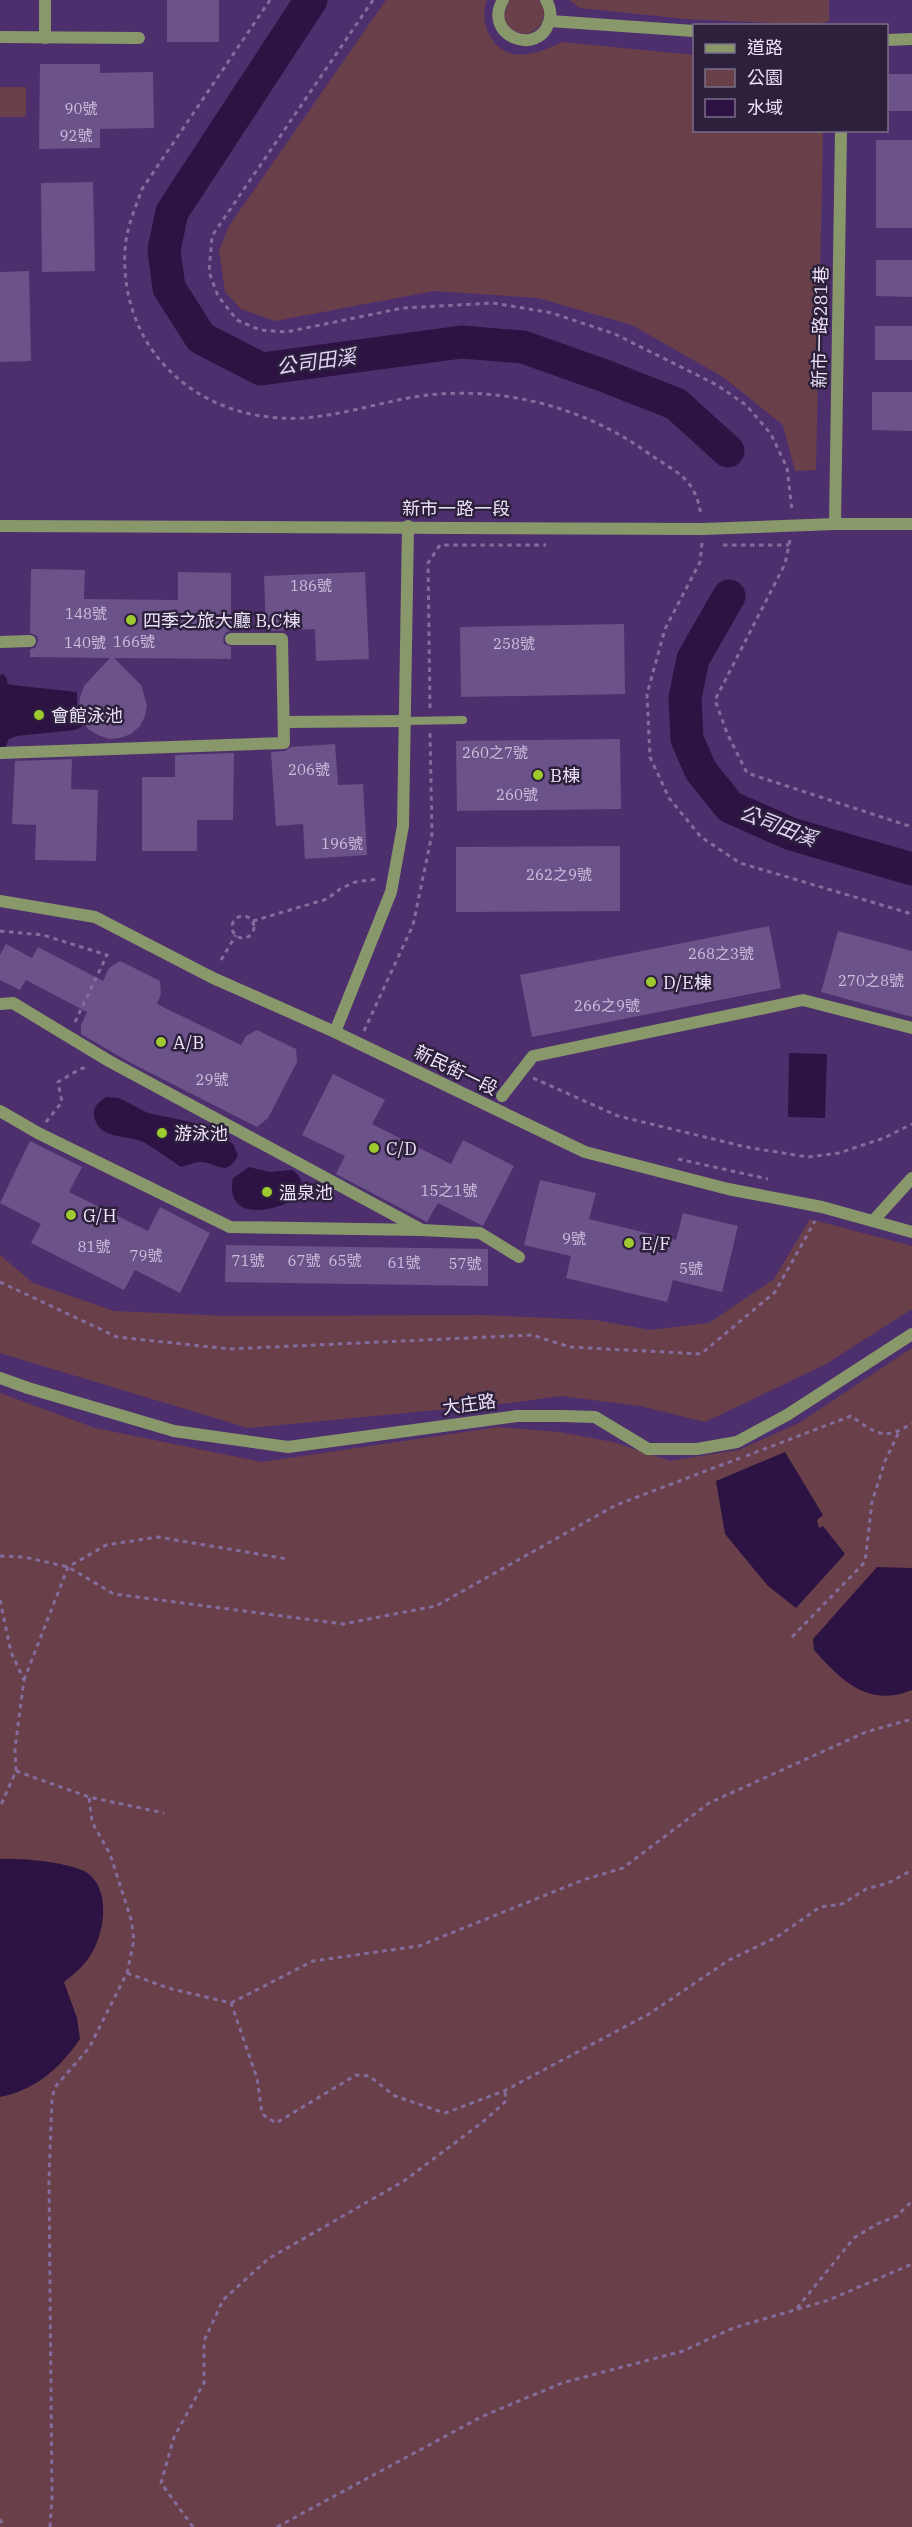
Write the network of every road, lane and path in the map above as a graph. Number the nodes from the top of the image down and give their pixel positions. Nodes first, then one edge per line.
1 (45, 0) edge
2 (270, 0) edge
3 (373, 0) edge
4 (503, 0) edge
5 (546, 0) edge
6 (550, 21) junction
7 (693, 31) edge
8 (0, 37) edge
9 (45, 38) junction
10 (139, 38) dead end
11 (912, 39) edge
12 (888, 40) edge
13 (841, 132) edge
14 (690, 483) dead end
15 (835, 524) junction
16 (912, 524) edge
17 (793, 525) junction
18 (0, 526) edge
19 (408, 526) junction
20 (556, 545) dead end
21 (696, 545) dead end
22 (707, 545) dead end
23 (719, 545) dead end
24 (789, 545) junction
25 (700, 562) dead end
26 (231, 639) dead end
27 (30, 641) dead end
28 (0, 642) edge
29 (463, 720) dead end
30 (406, 721) junction
31 (430, 721) junction
32 (284, 722) junction
33 (0, 753) edge
34 (912, 827) edge
35 (386, 879) dead end
36 (0, 901) edge
37 (912, 914) edge
38 (253, 921) junction
39 (0, 931) edge
40 (236, 935) junction
41 (221, 960) dead end
42 (0, 1004) edge
43 (912, 1028) edge
44 (364, 1031) dead end
45 (335, 1032) junction
46 (69, 1037) junction
47 (109, 1061) junction
48 (520, 1072) junction
49 (502, 1096) dead end
50 (0, 1111) edge
51 (912, 1124) edge
52 (38, 1133) junction
53 (671, 1157) dead end
54 (912, 1178) edge
55 (774, 1181) dead end
56 (819, 1214) dead end
57 (873, 1221) junction
58 (422, 1230) junction
59 (912, 1232) edge
60 (519, 1257) dead end
61 (0, 1282) edge
62 (912, 1334) edge
63 (0, 1378) edge
64 (912, 1423) edge
65 (899, 1432) junction
66 (0, 1556) edge
67 (287, 1559) dead end
68 (68, 1567) junction
69 (0, 1600) edge
70 (792, 1637) dead end
71 (24, 1680) junction
72 (912, 1719) edge
73 (16, 1770) junction
74 (89, 1797) junction
75 (0, 1807) edge
76 (164, 1813) dead end
77 (912, 1870) edge
78 (127, 1973) junction
79 (231, 2003) junction
80 (504, 2091) junction
81 (912, 2201) edge
82 (912, 2264) edge
83 (796, 2310) junction
84 (0, 2519) edge
85 (4, 2527) edge
86 (50, 2527) edge
87 (192, 2527) edge
88 (278, 2527) edge

1 - 9 street
2 - 14 path
3 - 17 path
4 - 6 street
5 - 6 street
6 - 7 street
8 - 9 street
9 - 10 street
11 - 12 street
13 - 15 street, 新市一路281巷
15 - 16 street, 新市一路一段
15 - 17 street, 新市一路一段
17 - 19 street, 新市一路一段
17 - 24 path
18 - 19 street, 新市一路一段
19 - 30 street
20 - 31 path
21 - 22 path
23 - 24 path
24 - 34 path
25 - 37 path
26 - 32 street
27 - 28 street
29 - 31 lane
30 - 31 lane
30 - 32 street
30 - 45 street
31 - 44 path
32 - 33 street
35 - 38 path
36 - 45 street, 新民街一段
38 - 40 path
38 - 40 path
39 - 46 path
40 - 41 path
42 - 46 street
43 - 48 street
45 - 57 street, 新民街一段
46 - 47 street
47 - 52 path
47 - 58 street
48 - 49 street
48 - 51 path
50 - 52 street
52 - 58 street
53 - 55 path
54 - 57 street
56 - 61 path
57 - 59 street, 新民街一段
58 - 60 street
62 - 63 street, 大庄路
64 - 65 path
65 - 68 path
65 - 70 path
66 - 68 path
67 - 68 path
68 - 71 path
69 - 71 path
71 - 73 path
72 - 79 path
73 - 74 path
73 - 75 path
74 - 76 path
74 - 78 path
77 - 80 path
78 - 79 path
78 - 86 path
79 - 80 path
80 - 87 path
81 - 83 path
82 - 83 path
83 - 88 path
84 - 85 path

